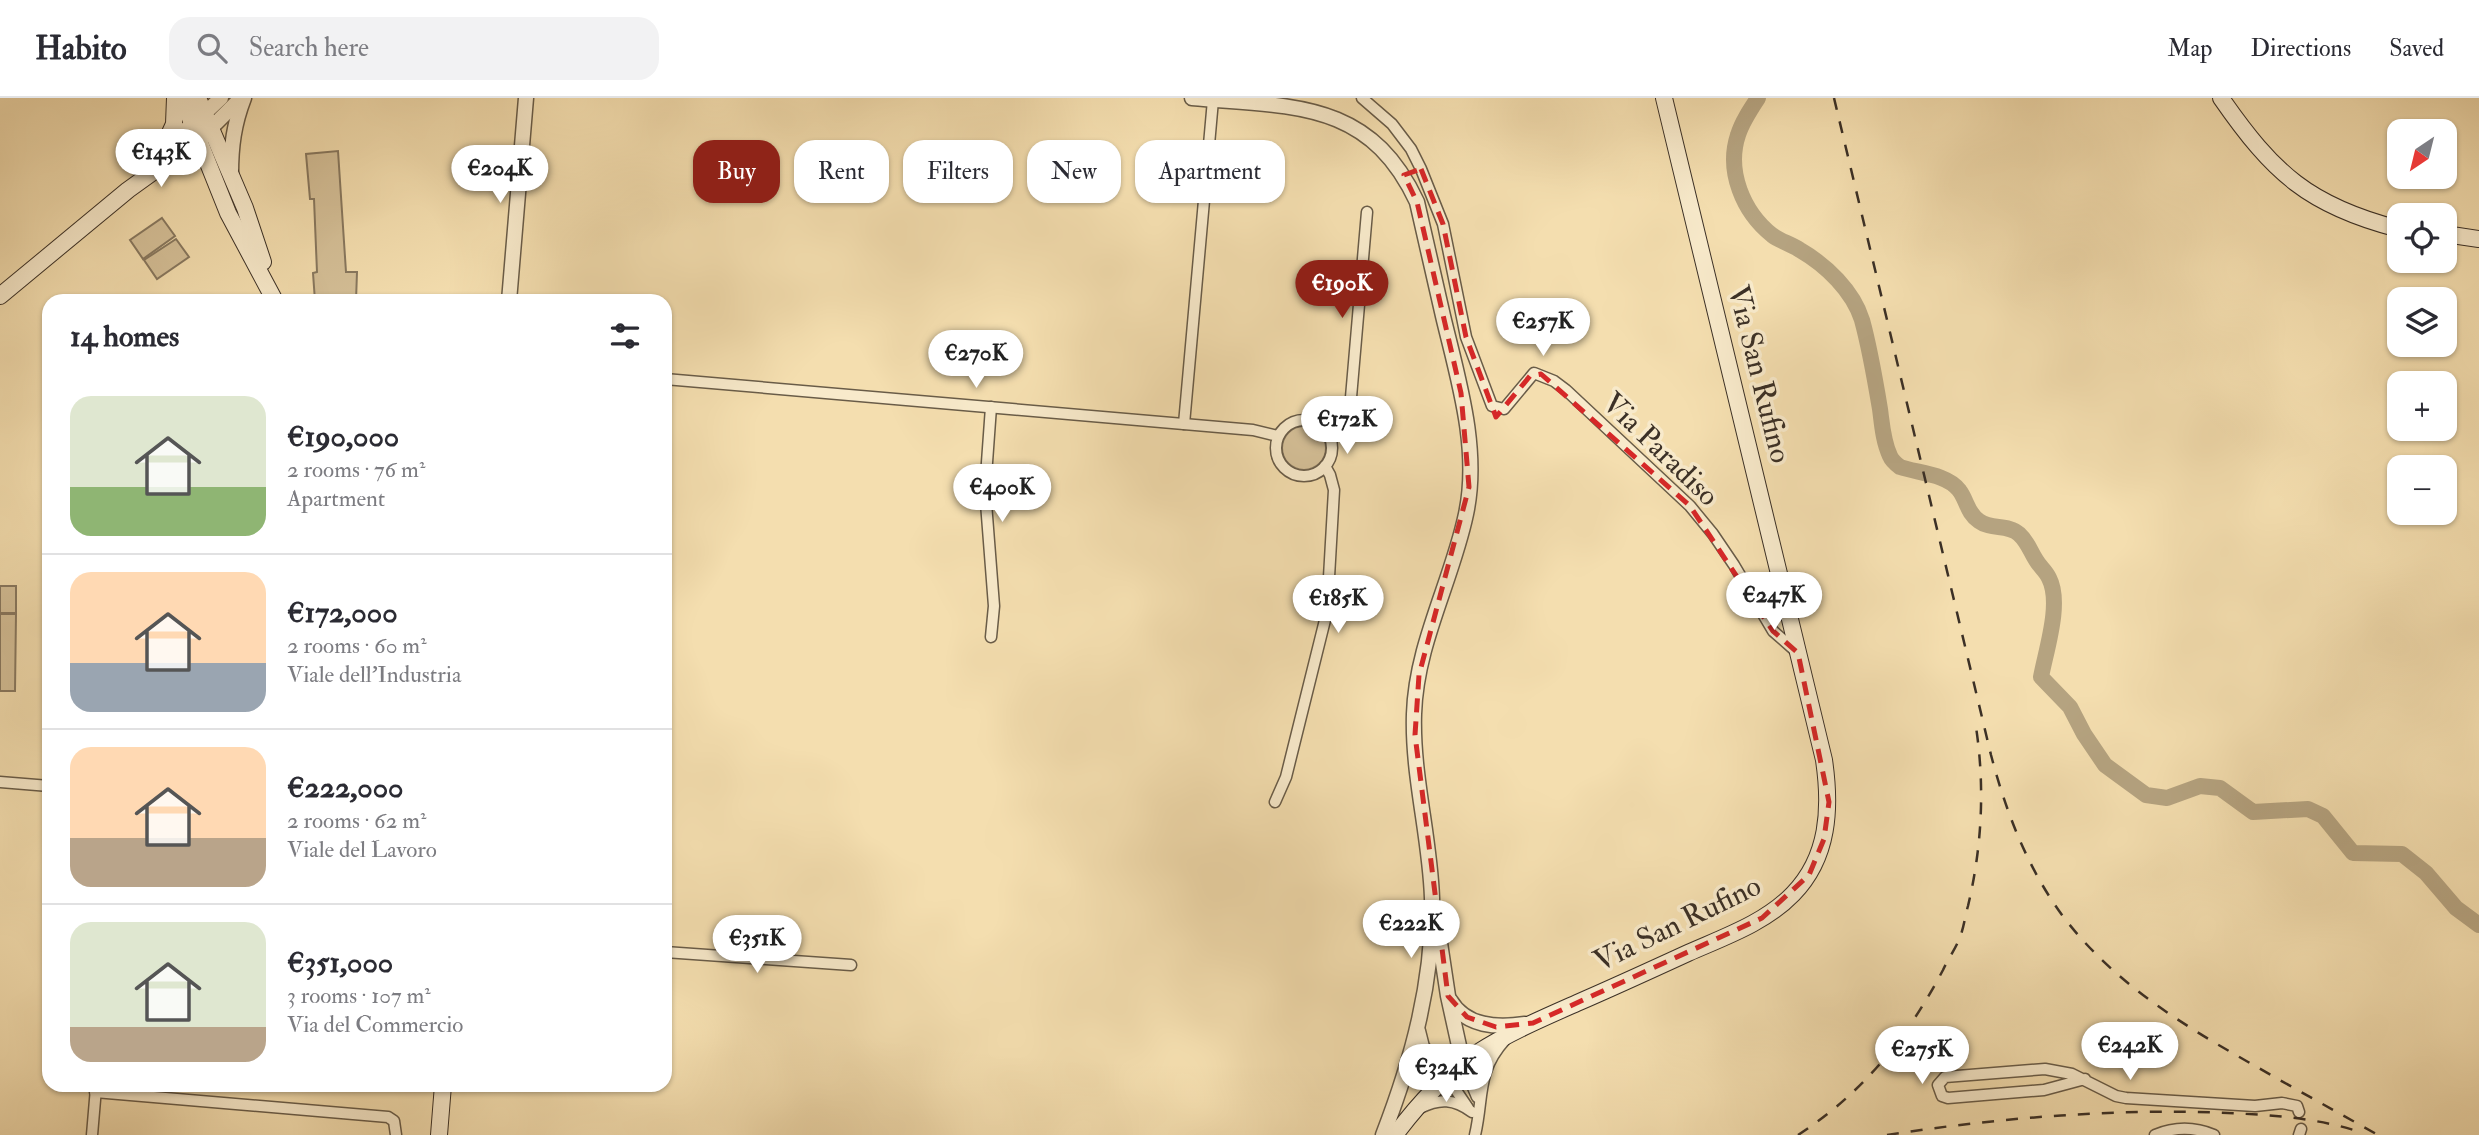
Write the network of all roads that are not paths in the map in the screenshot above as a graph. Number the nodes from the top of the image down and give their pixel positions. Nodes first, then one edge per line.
1 (175, 98) edge
2 (182, 98) edge
3 (221, 98) edge
4 (242, 98) edge
5 (1192, 98) edge
6 (1363, 98) edge
7 (1664, 98) edge
8 (2221, 98) edge
9 (1213, 100) junction
10 (527, 102) edge
11 (201, 121) edge
12 (156, 160) junction
13 (176, 160) junction
14 (1421, 169) junction
15 (1404, 175) junction
16 (224, 179) junction
17 (128, 190) junction
18 (1367, 212) dead end
19 (2387, 226) edge
20 (2457, 236) edge
21 (2479, 239) edge
22 (273, 294) edge
23 (510, 294) edge
24 (0, 296) edge
25 (672, 380) edge
26 (991, 407) junction
27 (1184, 424) junction
28 (1278, 436) junction
29 (1330, 438) junction
30 (1325, 466) junction
31 (991, 637) dead end
32 (1798, 653) junction
33 (0, 782) edge
34 (42, 785) edge
35 (1275, 802) dead end
36 (1432, 898) junction
37 (672, 952) edge
38 (851, 965) dead end
39 (1448, 996) junction
40 (1533, 1023) junction
41 (1418, 1026) junction
42 (1511, 1034) junction
43 (1463, 1064) junction
44 (1447, 1077) junction
45 (2085, 1079) junction
46 (96, 1092) edge
47 (127, 1092) edge
48 (442, 1092) edge
49 (1475, 1110) junction
50 (2299, 1112) dead end
51 (1411, 1114) junction
52 (1476, 1130) edge
53 (92, 1135) edge
54 (396, 1135) edge
55 (439, 1135) edge
56 (1383, 1135) edge
57 (1395, 1135) edge
58 (2155, 1135) edge
59 (2214, 1135) edge

1 - 12 main road
2 - 11 main road
3 - 11 street
4 - 11 street
4 - 16 street
5 - 9 street
6 - 14 street, Via Paradiso
7 - 32 main road, Via San Rufino
8 - 19 main road
9 - 15 street
9 - 27 street
10 - 23 street
11 - 12 main road
11 - 13 main road
11 - 16 main road
12 - 17 main road
13 - 16 main road
13 - 17 main road
14 - 15 street
14 - 32 street, Via Paradiso
15 - 36 street
16 - 22 main road
17 - 24 main road
18 - 29 street
20 - 21 main road
25 - 26 street
26 - 27 street
26 - 31 street
27 - 28 street
28 - 29 street
28 - 30 street
29 - 30 street
30 - 35 street
32 - 40 main road, Via San Rufino
33 - 34 street
36 - 39 street
36 - 41 street
37 - 38 street
39 - 40 street
39 - 43 street
40 - 42 main road, Via San Rufino
41 - 44 street
41 - 56 street
42 - 43 main road, Via San Rufino
42 - 49 street
43 - 44 main road, Via San Rufino
43 - 49 street
44 - 49 street
44 - 51 main road, Via San Rufino
45 - 45 street
45 - 50 street
46 - 53 street
47 - 54 street
48 - 55 main road
49 - 51 street
49 - 52 street
51 - 57 main road, Via San Rufino
58 - 59 street

